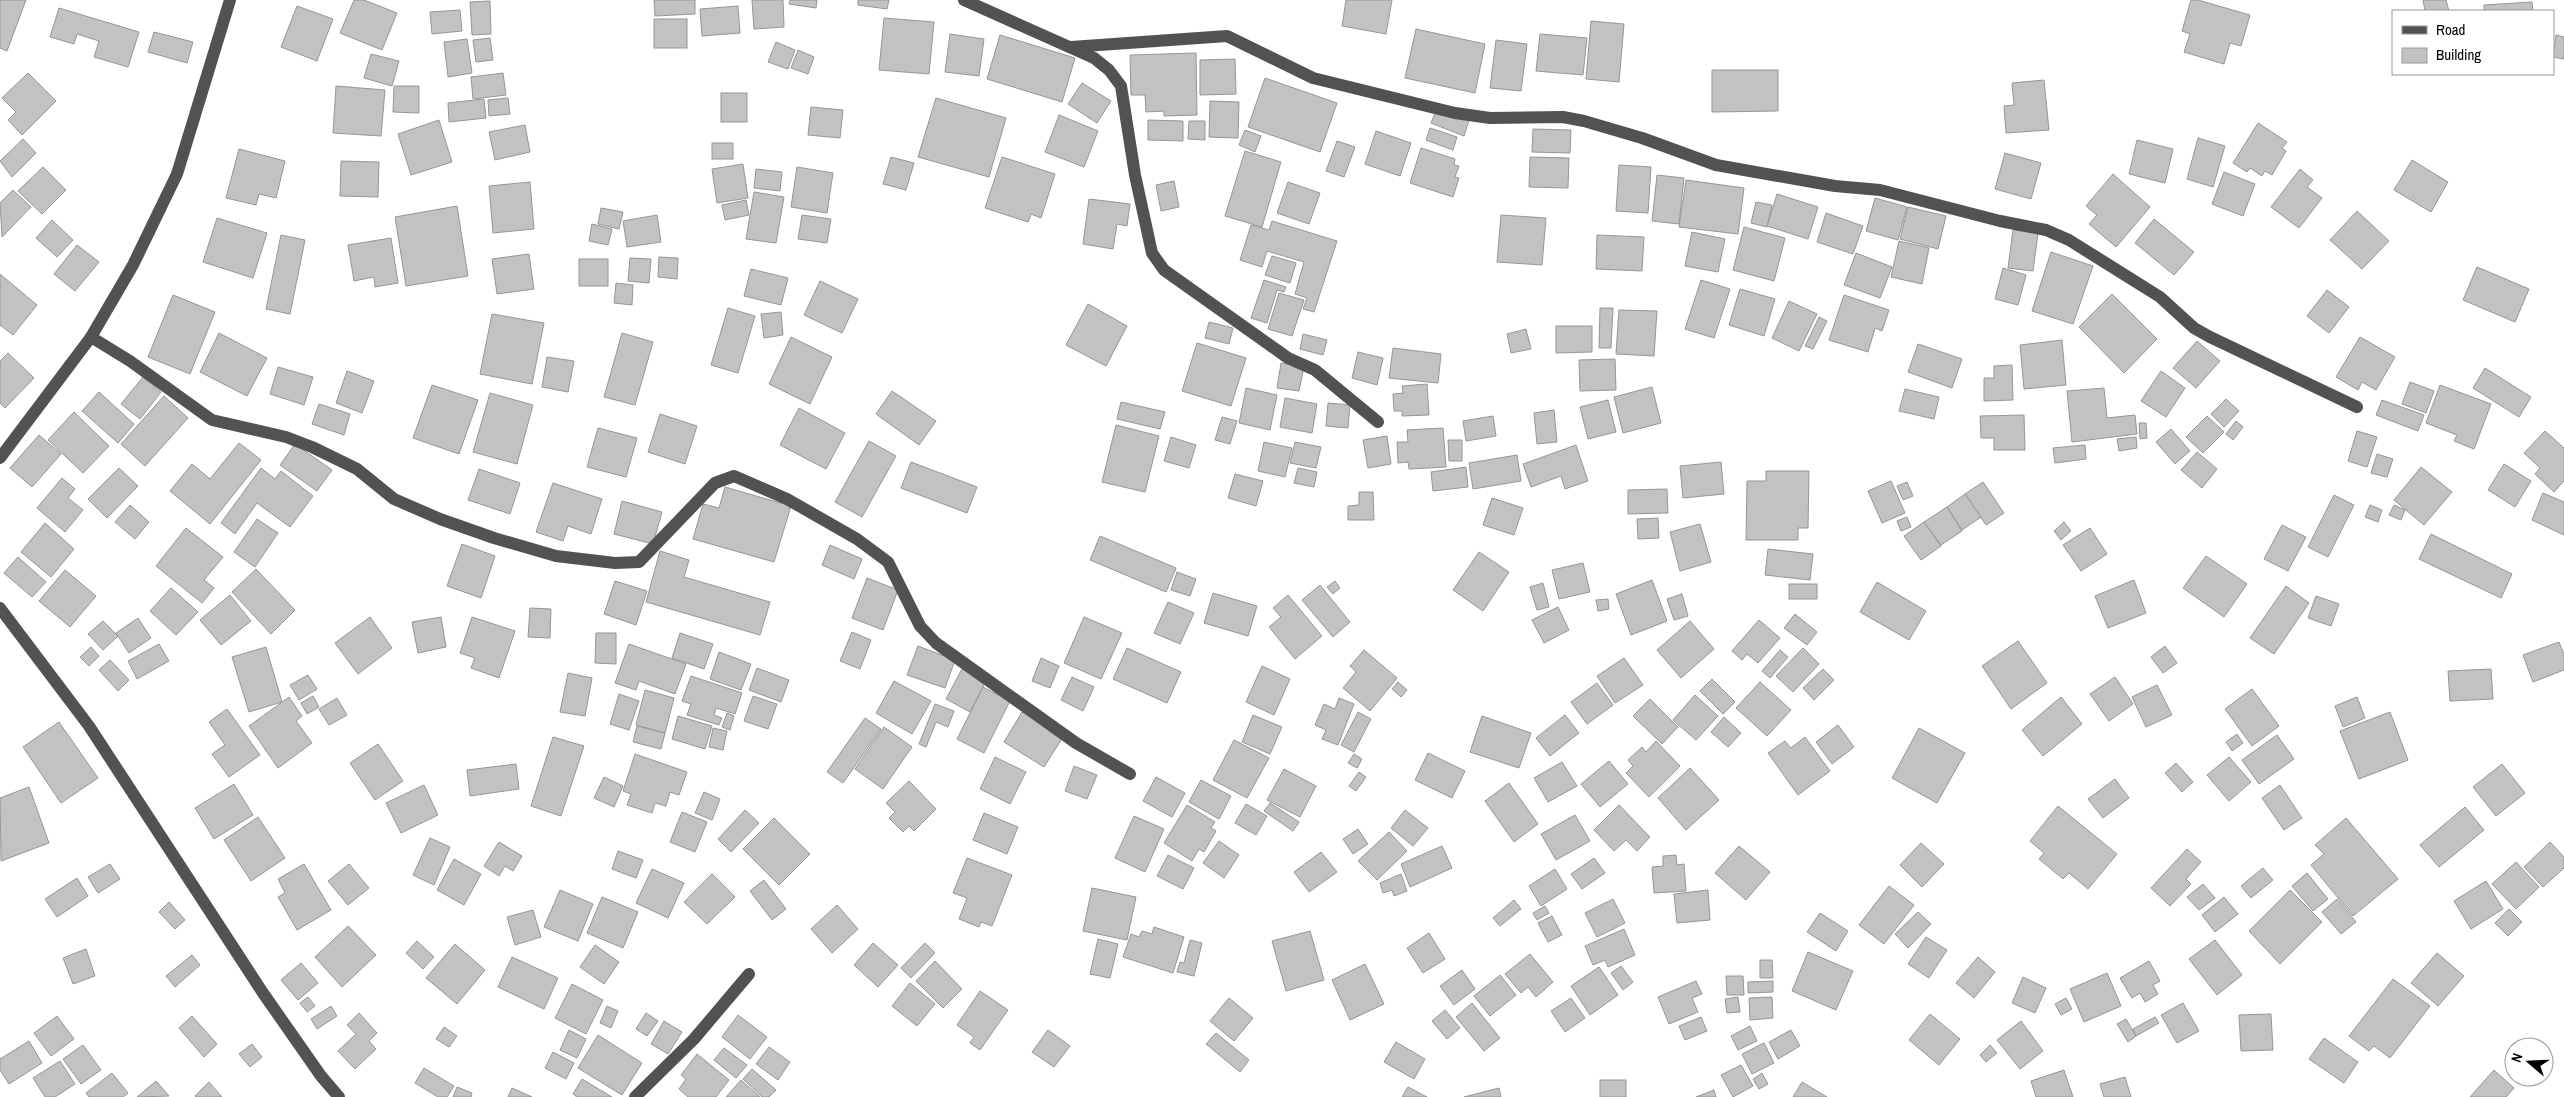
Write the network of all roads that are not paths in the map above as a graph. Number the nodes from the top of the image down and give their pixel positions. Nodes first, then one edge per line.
1 (230, 0) edge
2 (964, 0) edge
3 (1071, 47) junction
4 (91, 336) junction
5 (2357, 407) dead end
6 (1378, 422) dead end
7 (0, 458) edge
8 (0, 608) edge
9 (1130, 774) dead end
10 (749, 974) dead end
11 (339, 1097) edge
12 (636, 1097) edge

1 - 4 street
2 - 3 street
3 - 5 street
3 - 6 street
4 - 7 street
4 - 9 street
8 - 11 street
10 - 12 street

